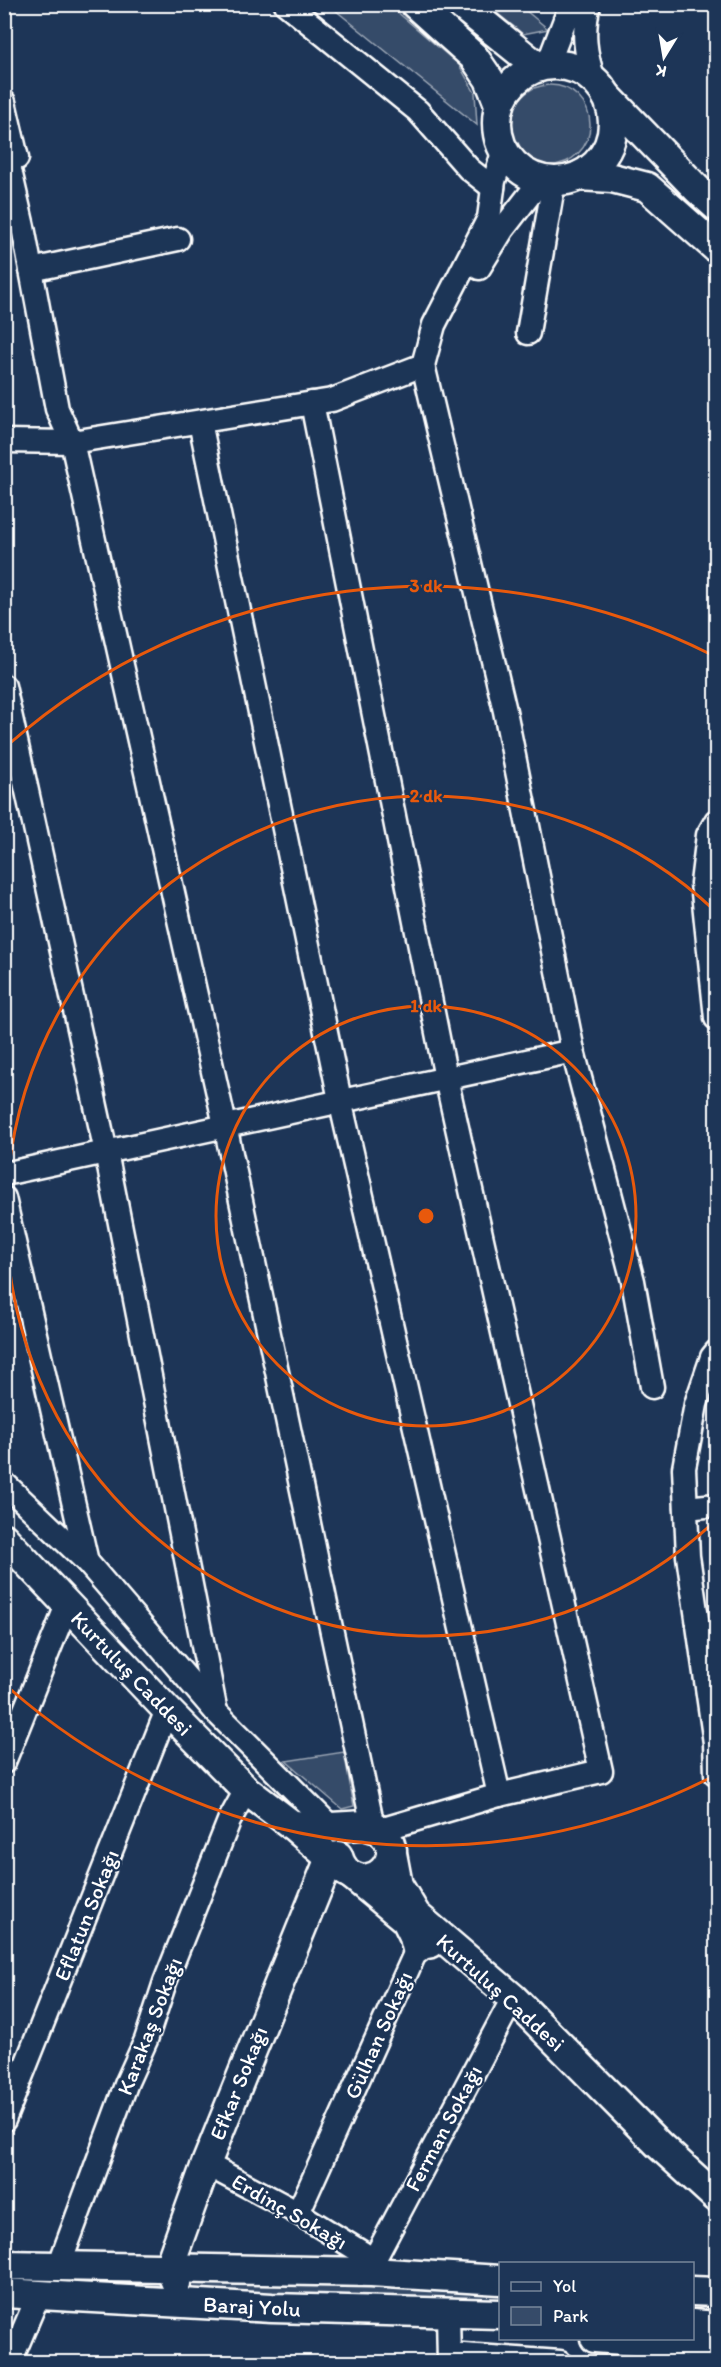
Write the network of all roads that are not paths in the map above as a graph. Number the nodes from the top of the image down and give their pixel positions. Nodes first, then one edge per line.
1 (286, 4) edge
2 (415, 4) edge
3 (460, 4) edge
4 (571, 4) edge
5 (589, 4) edge
6 (543, 65) junction
7 (600, 88) junction
8 (4, 102) edge
9 (499, 104) junction
10 (4, 144) edge
11 (504, 150) junction
12 (12, 175) edge
13 (558, 179) junction
14 (493, 188) junction
15 (17, 203) edge
16 (717, 206) edge
17 (178, 239) dead end
18 (717, 248) edge
19 (37, 268) junction
20 (528, 333) dead end
21 (426, 354) junction
22 (312, 403) junction
23 (200, 422) junction
24 (4, 441) edge
25 (72, 442) junction
26 (4, 686) edge
27 (717, 821) edge
28 (717, 1018) edge
29 (573, 1051) junction
30 (446, 1078) junction
31 (340, 1100) junction
32 (225, 1125) junction
33 (106, 1152) junction
34 (4, 1174) edge
35 (4, 1198) edge
36 (717, 1352) edge
37 (652, 1387) dead end
38 (4, 1483) edge
39 (717, 1504) edge
40 (686, 1508) junction
41 (4, 1538) edge
42 (87, 1562) junction
43 (67, 1605) junction
44 (167, 1710) junction
45 (216, 1712) junction
46 (4, 1762) edge
47 (717, 1773) edge
48 (246, 1790) junction
49 (499, 1795) junction
50 (292, 1825) junction
51 (366, 1832) junction
52 (343, 1868) junction
53 (417, 1949) junction
54 (455, 1950) junction
55 (513, 1998) junction
56 (4, 2120) edge
57 (206, 2164) junction
58 (717, 2197) edge
59 (298, 2213) junction
60 (4, 2265) edge
61 (59, 2266) junction
62 (372, 2266) junction
63 (168, 2267) junction
64 (499, 2280) edge
65 (694, 2291) edge
66 (717, 2292) edge
67 (4, 2293) edge
68 (39, 2294) junction
69 (196, 2304) junction
70 (481, 2315) edge
71 (694, 2324) edge
72 (717, 2326) edge
73 (622, 2340) edge
74 (717, 2347) edge
75 (449, 2358) edge
76 (10, 2362) edge
77 (560, 2362) edge

1 - 14 street
2 - 9 main road
3 - 6 main road
4 - 6 street
5 - 7 street
6 - 7 main road
6 - 9 main road
7 - 13 main road
7 - 16 main road
8 - 12 street
9 - 11 main road
10 - 12 street
11 - 13 main road
11 - 14 street
12 - 15 street
13 - 18 main road
13 - 20 street
13 - 21 street
14 - 21 street
15 - 19 street
17 - 19 street
19 - 25 street
21 - 22 street
21 - 29 street
22 - 23 street
22 - 30 street
23 - 25 street
23 - 31 street
24 - 25 street
25 - 32 street
26 - 33 street
27 - 28 street
29 - 30 street
29 - 37 street
30 - 31 street
30 - 49 street
31 - 32 street
31 - 49 street
32 - 33 street
32 - 51 street
33 - 34 street
33 - 45 street
35 - 42 street
36 - 40 street
38 - 42 street
39 - 40 street
40 - 47 street
41 - 43 main road, Kurtuluş Caddesi
42 - 45 street
43 - 44 main road, Kurtuluş Caddesi
43 - 46 street
44 - 48 main road, Kurtuluş Caddesi
44 - 56 street, Eflatun Sokağı
45 - 51 street
48 - 50 main road, Kurtuluş Caddesi
48 - 61 street, Karakaş Sokağı
49 - 51 street
50 - 51 main road
50 - 52 main road, Kurtuluş Caddesi
51 - 52 main road
51 - 52 main road
51 - 54 main road, Kurtuluş Caddesi
52 - 53 main road, Gülhan Sokağı
52 - 57 main road, Efkar Sokağı
53 - 54 street
53 - 59 street, Gülhan Sokağı
54 - 55 main road, Kurtuluş Caddesi
55 - 58 main road, Kurtuluş Caddesi
55 - 62 street, Ferman Sokağı
57 - 59 street, Erdinç Sokağı
57 - 63 main road, Efkar Sokağı
59 - 62 street, Erdinç Sokağı
60 - 61 main road, Baraj Yolu
61 - 63 main road, Baraj Yolu
62 - 63 main road, Baraj Yolu
62 - 64 main road, Baraj Yolu
63 - 69 main road
65 - 66 main road
67 - 68 main road, Baraj Yolu
68 - 69 main road, Baraj Yolu
68 - 76 street
69 - 70 main road, Baraj Yolu
70 - 75 street
71 - 72 main road
73 - 74 main road
75 - 77 street

